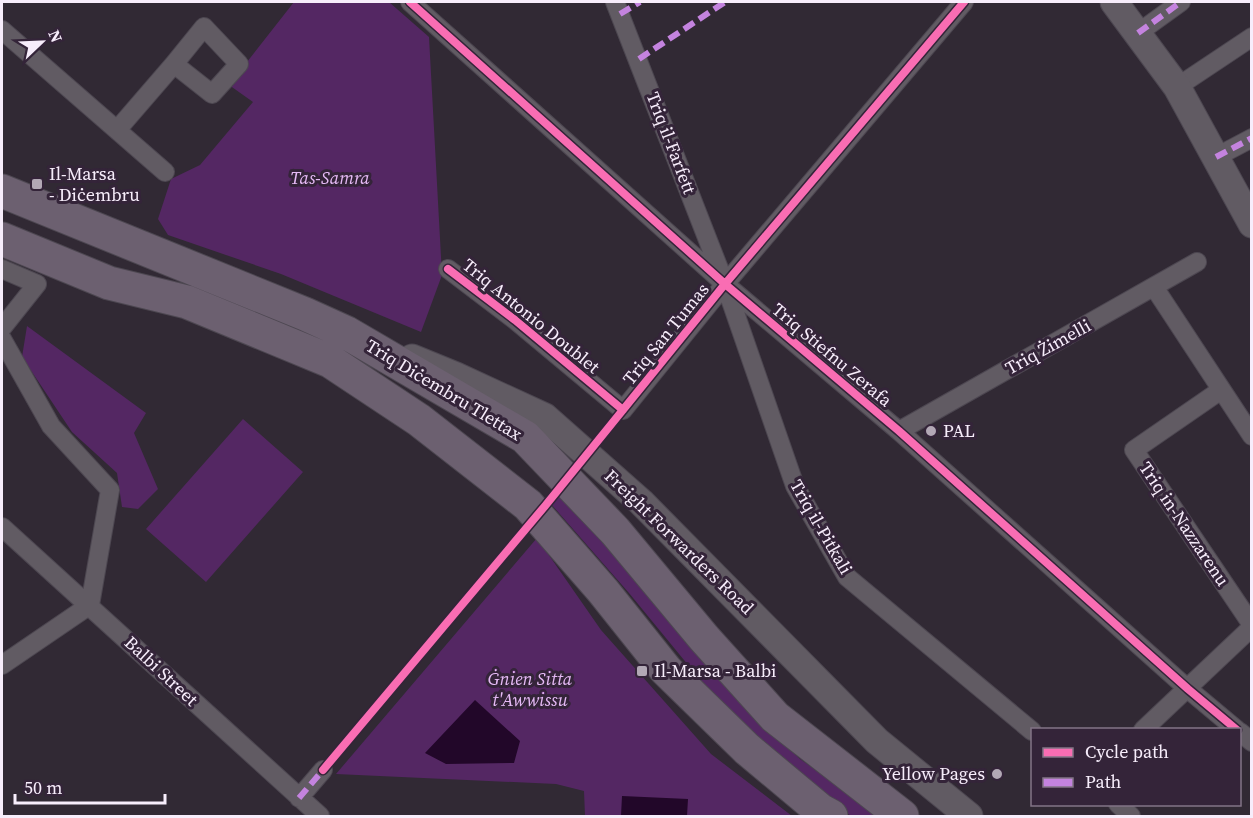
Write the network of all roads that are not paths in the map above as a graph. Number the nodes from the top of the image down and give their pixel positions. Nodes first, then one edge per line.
1 (410, 2) edge
2 (615, 2) edge
3 (964, 2) edge
4 (1114, 2) edge
5 (1181, 2) edge
6 (2, 30) edge
7 (1138, 33) junction
8 (1251, 38) edge
9 (174, 64) dead end
10 (1177, 87) junction
11 (117, 130) junction
12 (1251, 138) edge
13 (1216, 157) junction
14 (165, 172) dead end
15 (2, 190) edge
16 (1251, 224) edge
17 (2, 239) edge
18 (1197, 262) dead end
19 (2, 269) edge
20 (448, 269) dead end
21 (726, 284) junction
22 (1154, 287) junction
23 (2, 328) edge
24 (347, 333) junction
25 (2, 339) edge
26 (1221, 390) junction
27 (623, 410) joint
28 (898, 431) junction
29 (1251, 436) edge
30 (2, 527) edge
31 (90, 605) junction
32 (1251, 626) edge
33 (2, 665) edge
34 (1188, 689) junction
35 (1144, 728) edge
36 (1234, 728) edge
37 (1031, 730) edge
38 (323, 770) dead end
39 (299, 798) junction
40 (320, 816) edge
41 (831, 816) edge
42 (902, 816) edge
43 (969, 816) edge

1 - 21 street, Triq Stiefnu Zerafa
2 - 21 street, Triq il-Farfett
3 - 21 street, Triq San Tumas
4 - 7 main road
5 - 7 street
6 - 11 street
7 - 10 main road
8 - 10 street
9 - 11 street
10 - 13 main road
11 - 14 street
12 - 13 street
13 - 16 main road
15 - 24 highway, Triq Diċembru Tlettax
17 - 41 highway, Triq Diċembru Tlettax
18 - 22 street, Triq Żimelli
19 - 23 street
20 - 27 street, Triq Antonio Doublet
21 - 27 street, Triq San Tumas
21 - 28 street, Triq Stiefnu Zerafa
21 - 37 street, Triq il-Pitkali
22 - 26 street
22 - 28 street, Triq Żimelli
24 - 42 highway, Triq Diċembru Tlettax
24 - 43 main road, Freight Forwarders Road
25 - 31 street
26 - 29 street
26 - 32 street, Triq in-Nazzarenu
28 - 34 street, Triq Stiefnu Zerafa
30 - 31 street, Balbi Street
31 - 33 street
31 - 39 street, Balbi Street
32 - 34 street
34 - 35 street
34 - 36 street, Triq Stiefnu Zerafa
38 - 39 street
39 - 40 street, Balbi Street

